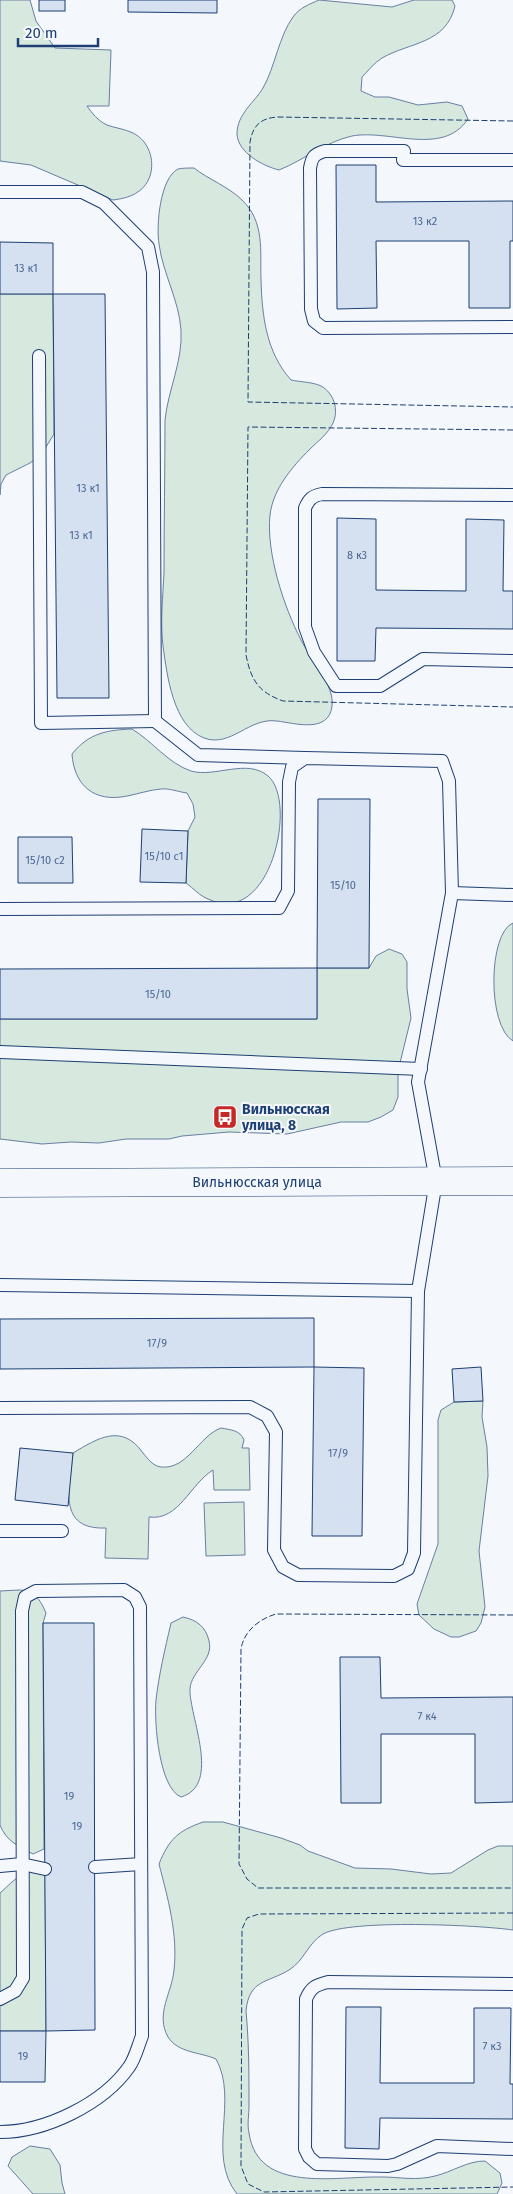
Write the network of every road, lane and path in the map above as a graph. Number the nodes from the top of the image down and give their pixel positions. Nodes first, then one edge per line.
1 (513, 160) edge
2 (0, 192) edge
3 (513, 327) edge
4 (40, 356) dead end
5 (513, 495) edge
6 (513, 661) edge
7 (155, 721) junction
8 (305, 758) junction
9 (452, 893) junction
10 (513, 895) edge
11 (0, 909) edge
12 (0, 1052) edge
13 (421, 1069) junction
14 (513, 1181) edge
15 (436, 1182) junction
16 (0, 1183) edge
17 (0, 1285) edge
18 (418, 1292) junction
19 (0, 1408) edge
20 (62, 1530) dead end
21 (0, 1531) edge
22 (22, 1864) junction
23 (141, 1864) junction
24 (0, 1866) edge
25 (95, 1867) dead end
26 (45, 1869) dead end
27 (513, 1984) edge
28 (0, 1999) edge
29 (0, 2132) edge
30 (513, 2149) edge

1 - 3 lane
2 - 7 lane
4 - 7 lane
5 - 6 lane
7 - 8 lane
8 - 9 lane
8 - 11 lane
9 - 10 lane
9 - 13 lane
12 - 13 lane
13 - 15 lane
14 - 15 street, Вильнюсская улица
15 - 16 street, Вильнюсская улица
15 - 18 lane
17 - 18 lane
18 - 19 lane
20 - 21 lane
22 - 23 lane
22 - 24 lane
22 - 26 lane
22 - 28 lane
23 - 25 lane
23 - 29 lane
27 - 30 lane

